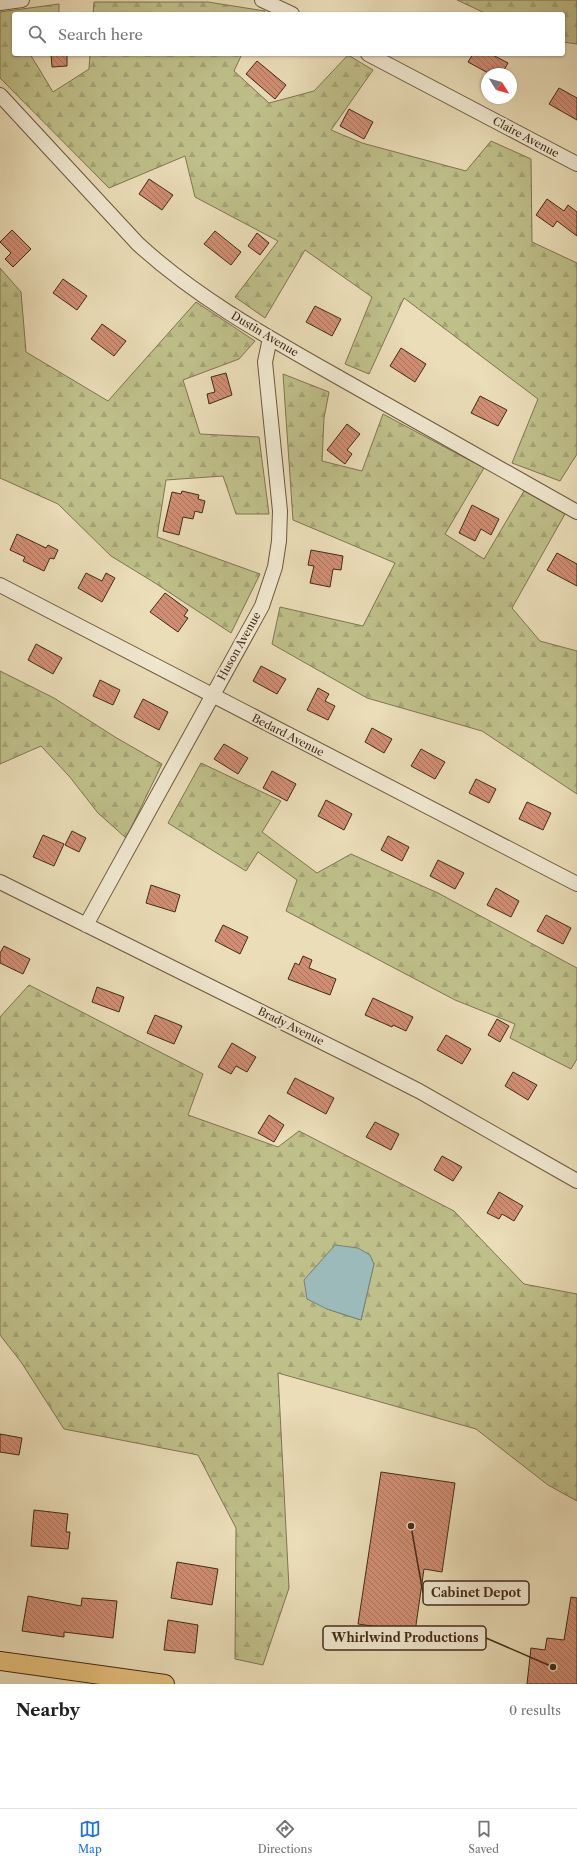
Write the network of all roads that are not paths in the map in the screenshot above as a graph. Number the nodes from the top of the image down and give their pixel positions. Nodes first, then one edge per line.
1 (22, 0) edge
2 (262, 0) edge
3 (0, 3) edge
4 (288, 12) edge
5 (372, 56) edge
6 (0, 95) edge
7 (577, 164) edge
8 (270, 338) junction
9 (577, 512) edge
10 (0, 585) edge
11 (212, 695) junction
12 (0, 882) edge
13 (577, 884) edge
14 (86, 925) junction
15 (577, 1181) edge
16 (0, 1661) edge
17 (165, 1684) edge

1 - 3 street
2 - 4 street
5 - 7 street, Claire Avenue
6 - 8 street, Dustin Avenue
8 - 9 street, Dustin Avenue
8 - 11 street, Huson Avenue
10 - 11 street, Bedard Avenue
11 - 13 street, Bedard Avenue
11 - 14 street, Huson Avenue
12 - 14 street, Brady Avenue
14 - 15 street, Brady Avenue
16 - 17 main road

